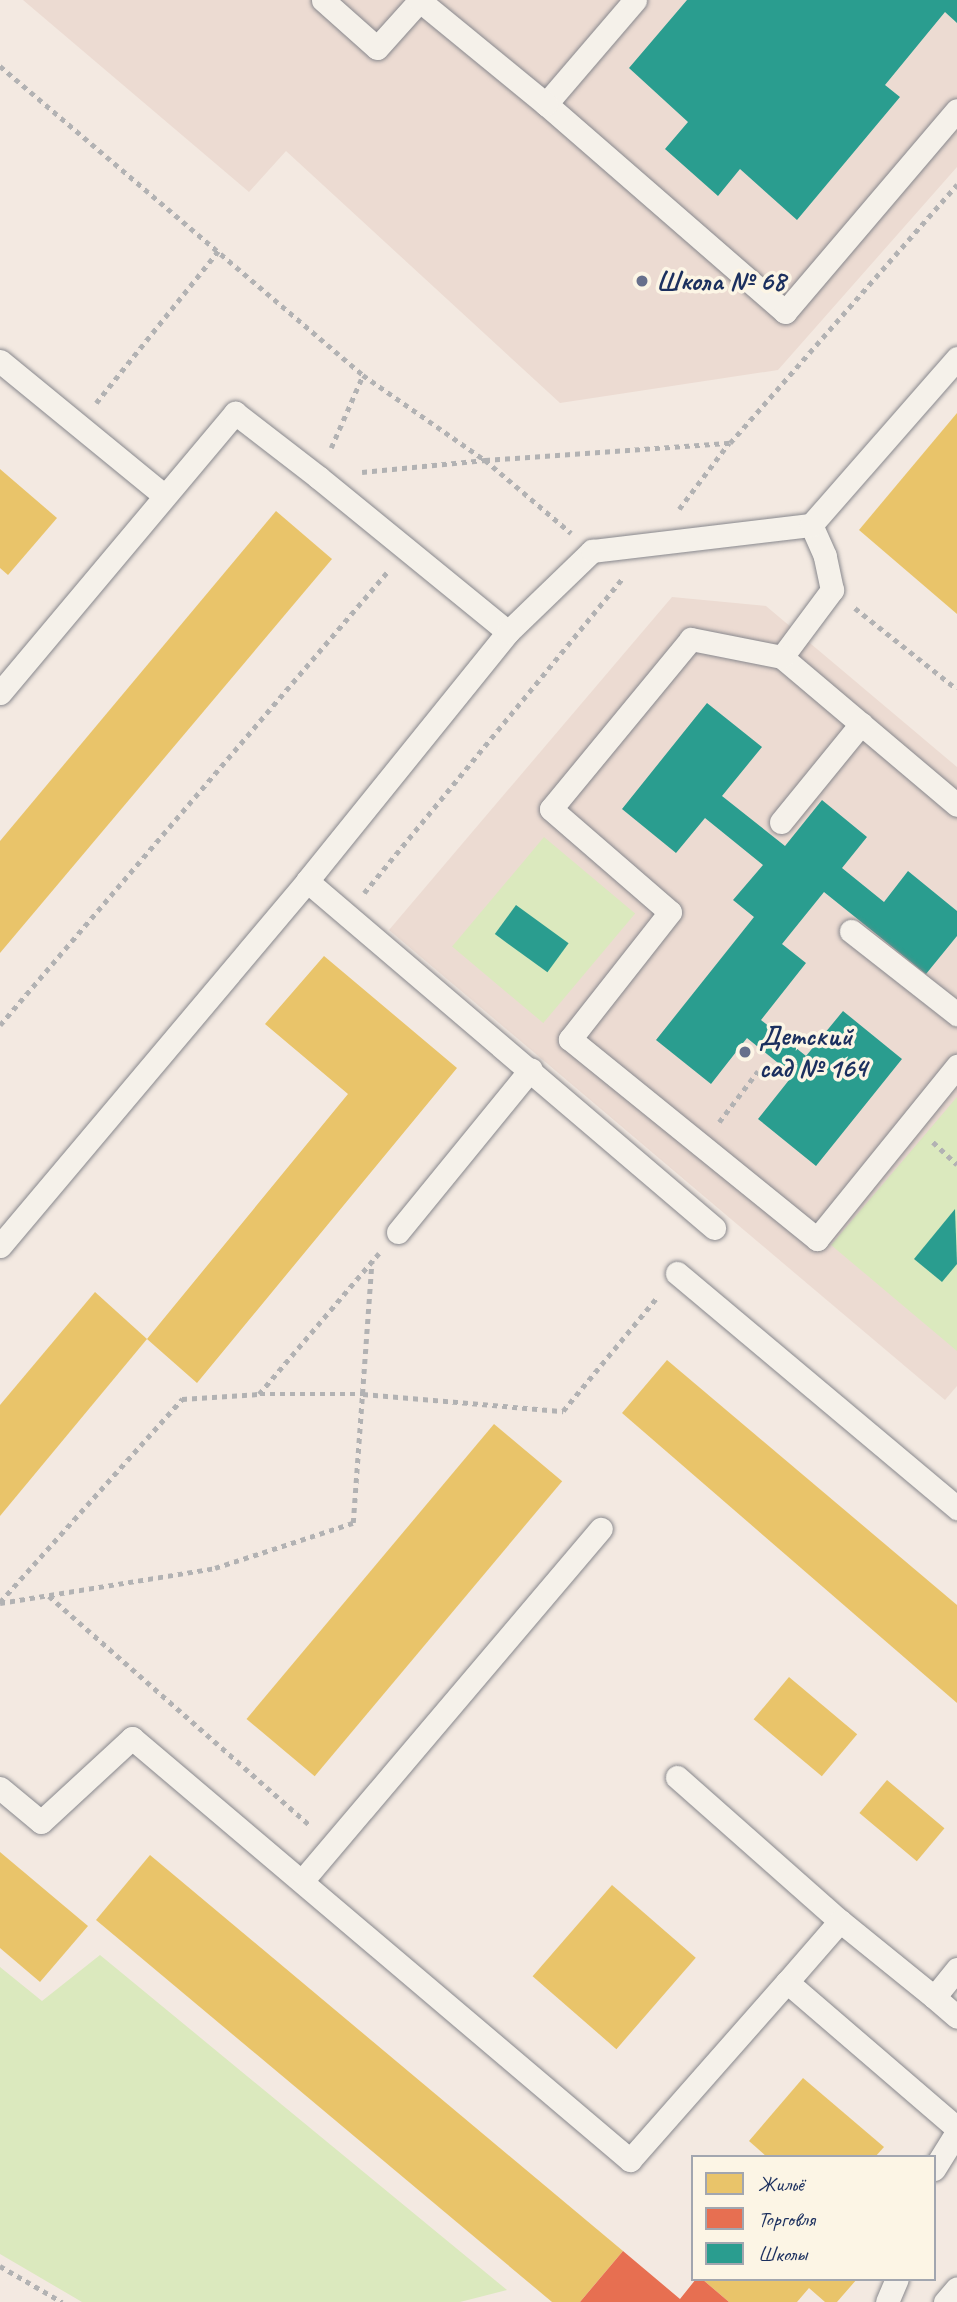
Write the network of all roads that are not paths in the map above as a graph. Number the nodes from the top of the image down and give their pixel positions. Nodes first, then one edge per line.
1 (323, 0) edge
2 (635, 0) edge
3 (420, 1) edge
4 (546, 104) junction
5 (957, 110) edge
6 (957, 358) edge
7 (0, 361) edge
8 (164, 495) junction
9 (811, 525) junction
10 (508, 632) junction
11 (782, 657) junction
12 (0, 693) edge
13 (861, 724) junction
14 (957, 805) edge
15 (781, 822) dead end
16 (307, 881) junction
17 (851, 932) dead end
18 (957, 1014) edge
19 (957, 1066) edge
20 (531, 1069) junction
21 (714, 1228) dead end
22 (398, 1231) road end
23 (0, 1246) edge
24 (677, 1273) road end
25 (957, 1508) edge
26 (601, 1529) dead end
27 (677, 1777) dead end
28 (0, 1788) edge
29 (302, 1881) junction
30 (840, 1921) junction
31 (957, 1969) edge
32 (787, 1982) junction
33 (934, 1997) junction
34 (957, 2017) edge
35 (957, 2130) edge
36 (936, 2166) edge
37 (896, 2281) edge
38 (957, 2288) edge
39 (887, 2302) edge
40 (945, 2302) edge

1 - 3 lane
2 - 4 lane
3 - 4 lane
4 - 5 lane
6 - 9 lane
7 - 8 lane
8 - 10 lane
8 - 12 lane
9 - 10 lane
9 - 11 lane
10 - 16 lane
11 - 13 lane
11 - 19 lane
13 - 14 lane
13 - 15 lane
16 - 20 lane
16 - 23 lane
17 - 18 lane
20 - 21 lane
20 - 22 lane
24 - 25 lane
26 - 29 lane
27 - 30 lane
28 - 29 lane
29 - 32 lane
30 - 32 lane
30 - 33 lane
31 - 33 lane
32 - 35 lane
33 - 34 lane
35 - 36 lane
37 - 39 lane
38 - 40 lane

